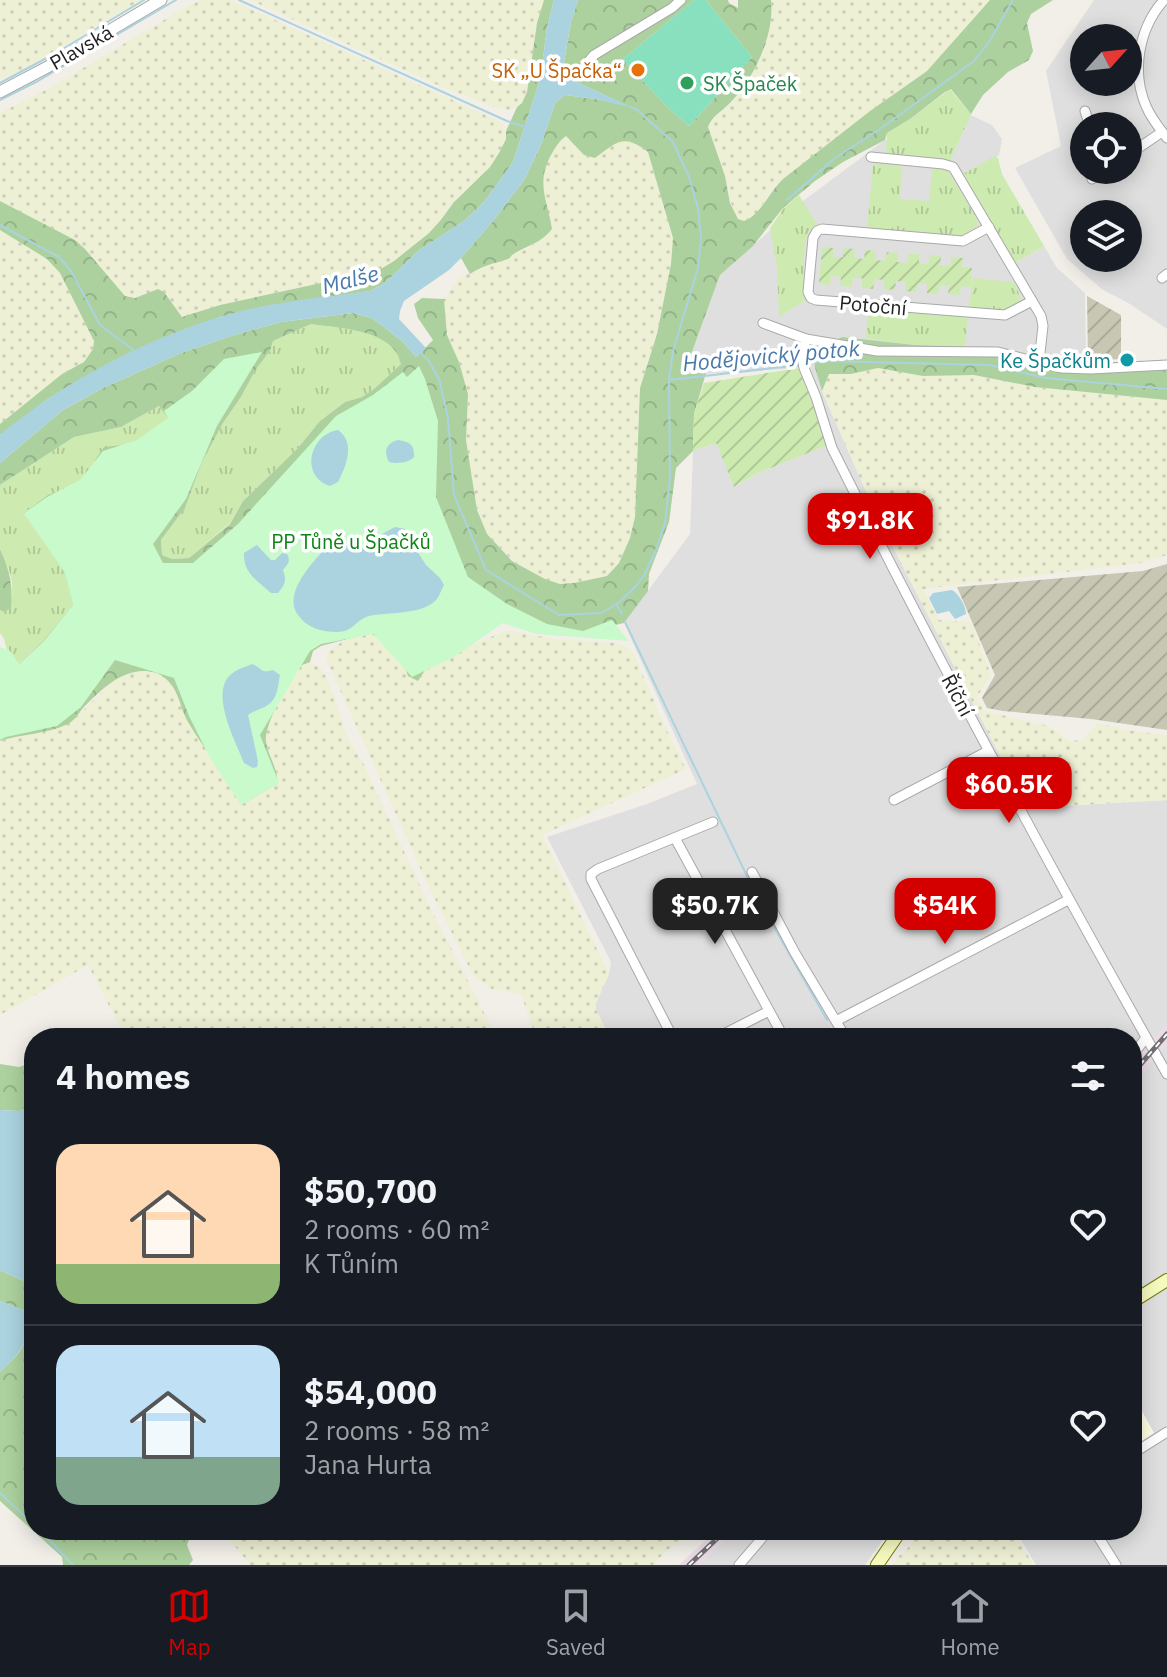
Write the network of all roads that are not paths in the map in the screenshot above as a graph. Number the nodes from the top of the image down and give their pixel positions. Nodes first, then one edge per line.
1 (161, 0) edge
2 (681, 0) edge
3 (1164, 0) edge
4 (579, 73) dead end
5 (0, 92) edge
6 (1165, 135) edge
7 (1142, 147) edge
8 (871, 157) dead end
9 (989, 227) junction
10 (1032, 301) junction
11 (763, 323) dead end
12 (806, 339) junction
13 (1039, 362) junction
14 (1167, 365) edge
15 (988, 751) junction
16 (894, 800) dead end
17 (713, 822) dead end
18 (675, 838) junction
19 (752, 872) dead end
20 (1068, 900) junction
21 (769, 1011) junction
22 (836, 1021) junction
23 (668, 1028) edge
24 (736, 1028) edge
25 (778, 1028) edge
26 (840, 1028) edge
27 (1139, 1028) edge
28 (1142, 1033) edge
29 (1145, 1039) junction
30 (1142, 1043) edge
31 (1167, 1074) edge
32 (1167, 1280) edge
33 (1142, 1296) edge
34 (1167, 1432) edge
35 (1142, 1448) edge
36 (760, 1540) edge
37 (894, 1540) edge
38 (1100, 1540) edge
39 (739, 1565) edge
40 (877, 1565) edge
41 (1116, 1565) edge

1 - 5 street, Plavská
2 - 4 street
3 - 6 street
6 - 7 street
8 - 9 street
9 - 10 street
9 - 10 street, Potoční
10 - 13 street
11 - 12 street
12 - 13 street
12 - 15 street, Říční
13 - 14 street
15 - 16 street
15 - 20 street, Říční
17 - 18 street
18 - 21 street
18 - 23 street
19 - 22 street
20 - 22 street
20 - 27 street, Říční
21 - 24 street
21 - 25 street
22 - 26 street
28 - 29 street, Říční
29 - 30 street
29 - 31 street, Říční
32 - 33 main road
34 - 35 street
36 - 39 street
37 - 40 main road
38 - 41 street

